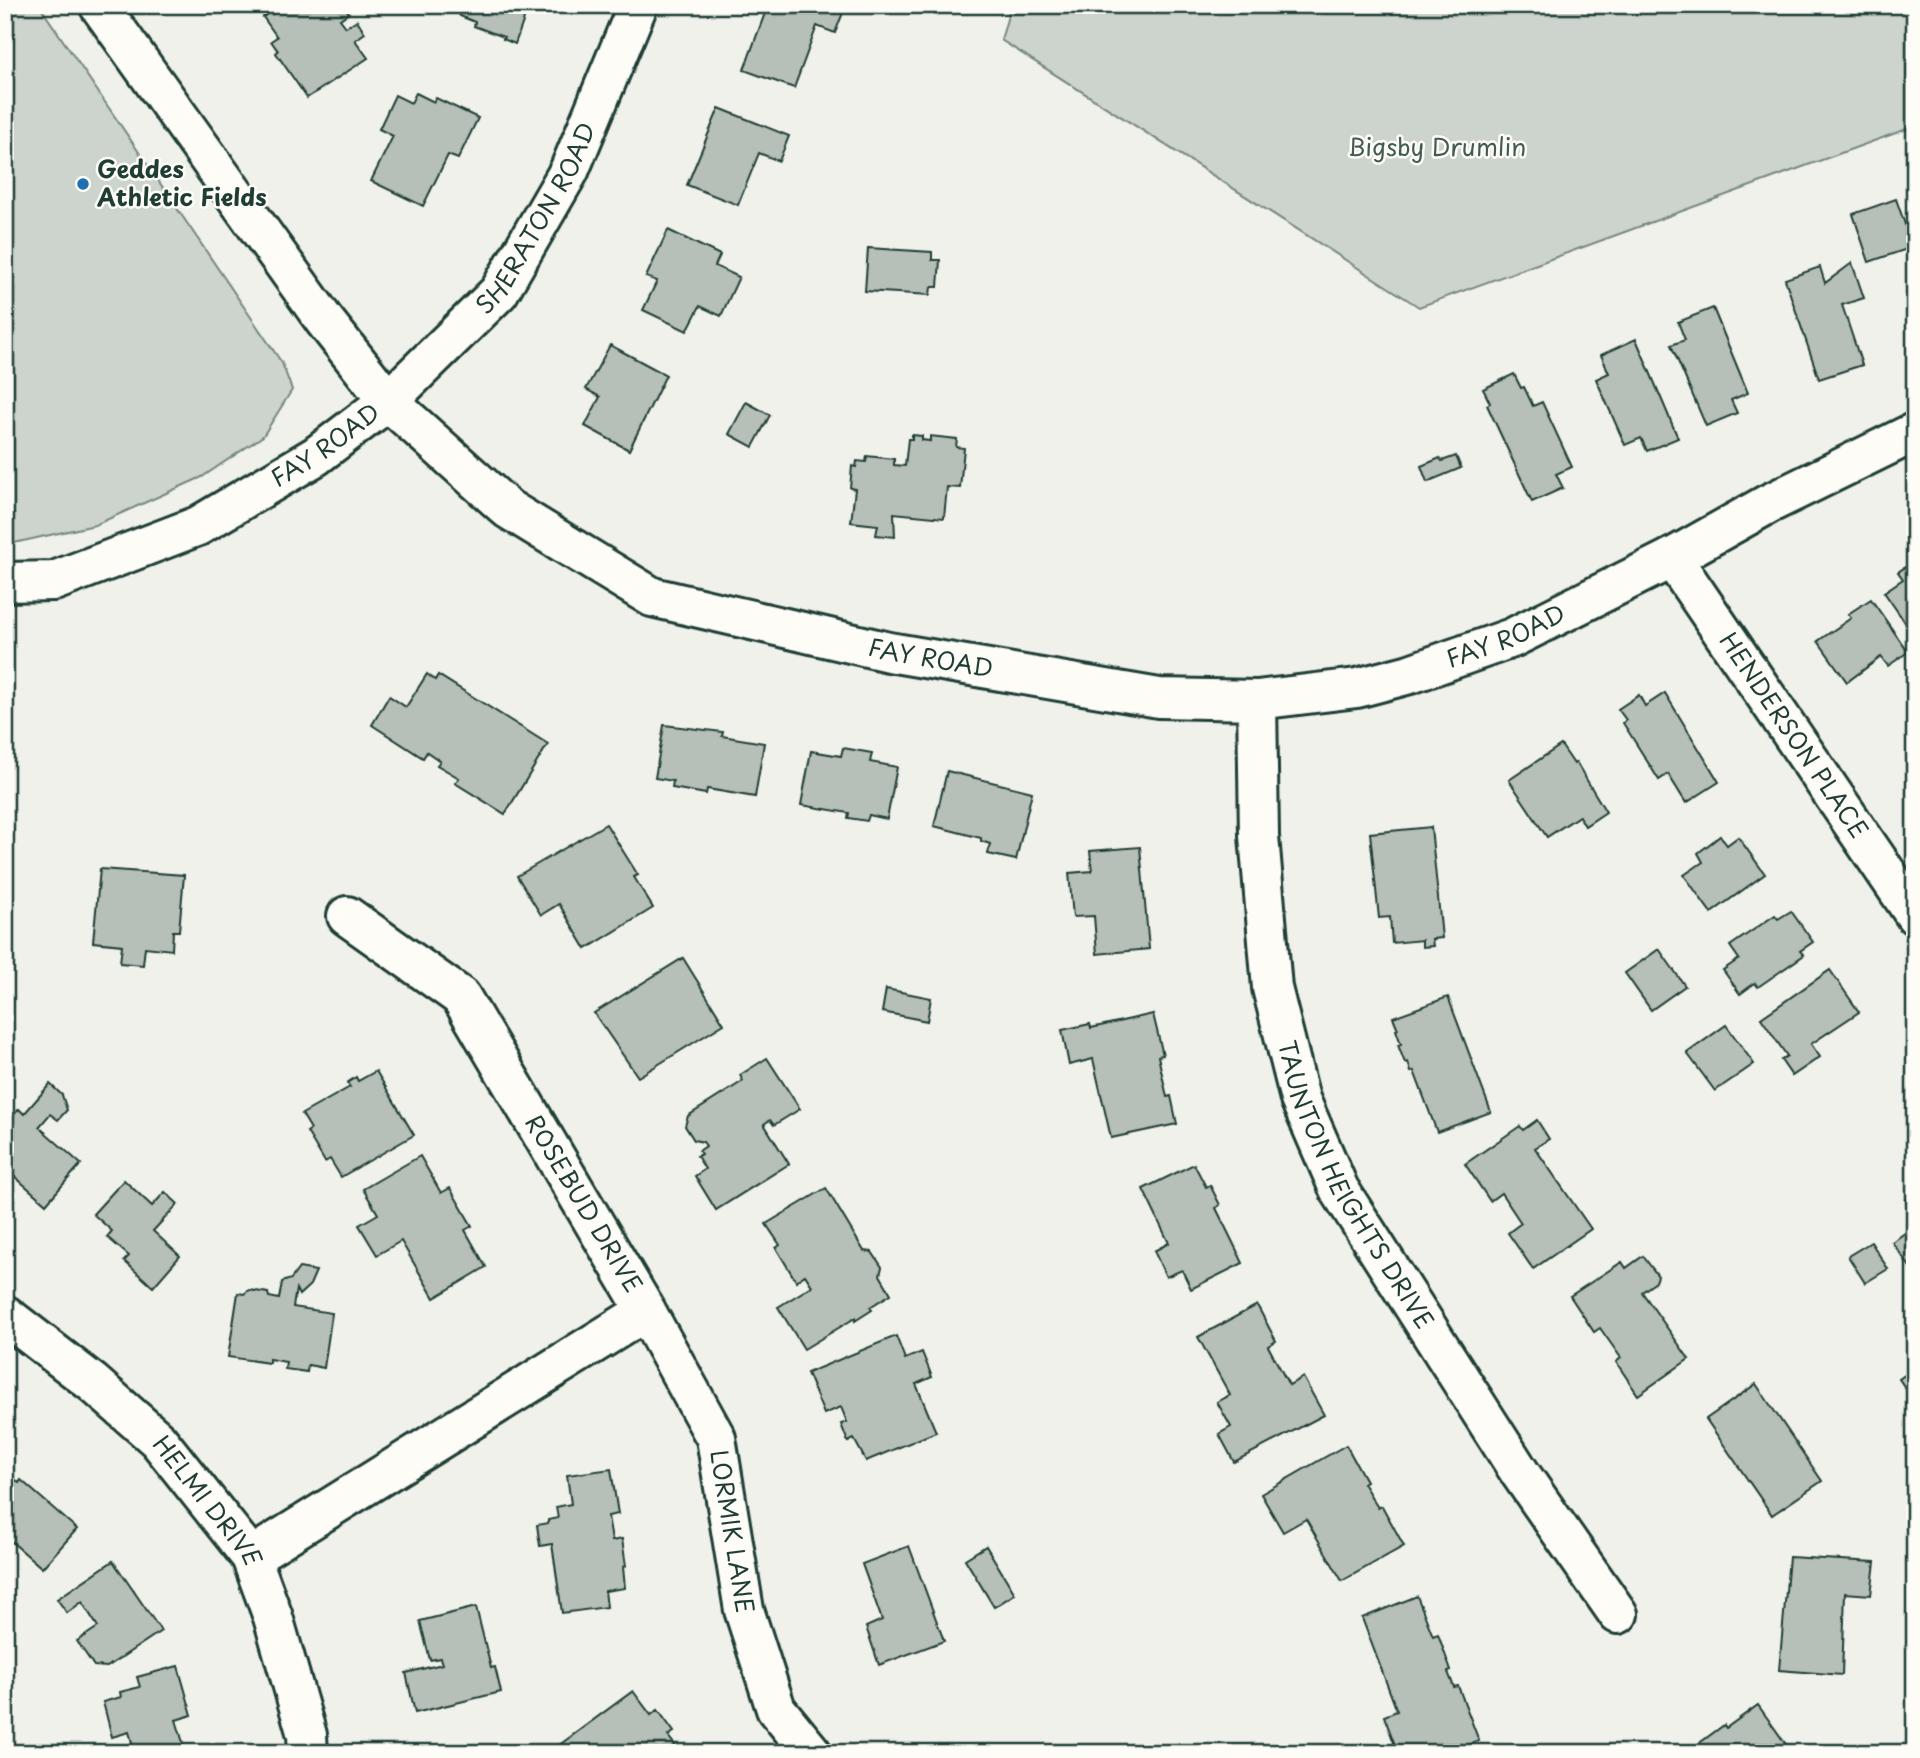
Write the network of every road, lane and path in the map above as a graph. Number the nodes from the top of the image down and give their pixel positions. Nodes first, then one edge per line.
1 (99, 5) edge
2 (638, 5) edge
3 (388, 401) junction
4 (1915, 432) edge
5 (1672, 558) junction
6 (5, 582) edge
7 (1257, 700) junction
8 (1915, 915) edge
9 (347, 916) dead end
10 (646, 1311) junction
11 (5, 1315) edge
12 (251, 1557) junction
13 (1618, 1614) dead end
14 (308, 1753) edge
15 (812, 1753) edge

1 - 3 street
2 - 3 street, SHERATON ROAD
3 - 6 street, FAY ROAD
3 - 7 street, FAY ROAD
4 - 5 street, FAY ROAD
5 - 7 street, FAY ROAD
5 - 8 street, HENDERSON PLACE
7 - 13 street, TAUNTON HEIGHTS DRIVE
9 - 10 street, ROSEBUD DRIVE
10 - 12 street, ROSEBUD DRIVE
10 - 15 street, LORMIK LANE
11 - 12 street, HELMI DRIVE
12 - 14 street, HELMI DRIVE

